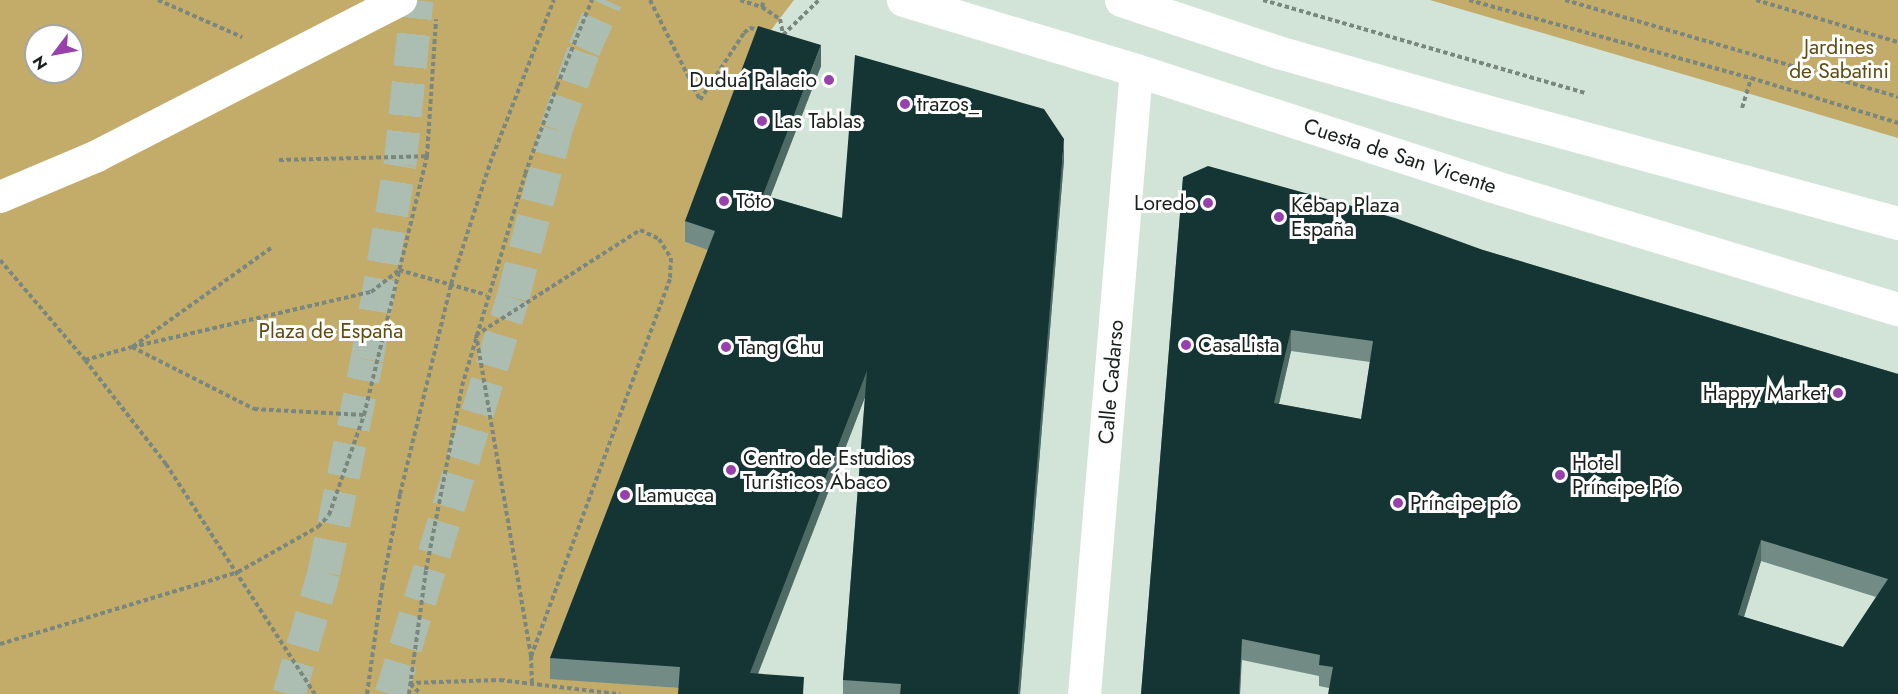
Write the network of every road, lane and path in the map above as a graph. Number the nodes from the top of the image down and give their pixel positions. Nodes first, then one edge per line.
1 (158, 0) edge
2 (401, 0) edge
3 (554, 0) edge
4 (592, 0) edge
5 (650, 0) edge
6 (740, 0) edge
7 (759, 0) edge
8 (764, 0) edge
9 (819, 0) edge
10 (903, 0) edge
11 (1121, 0) edge
12 (1263, 0) edge
13 (1469, 0) edge
14 (1565, 0) edge
15 (1756, 0) edge
16 (762, 7) junction
17 (1289, 8) dead end
18 (436, 11) dead end
19 (765, 31) edge
20 (774, 33) edge
21 (783, 35) junction
22 (1898, 42) edge
23 (290, 58) junction
24 (1136, 70) junction
25 (1751, 78) junction
26 (1898, 97) edge
27 (1742, 108) dead end
28 (1898, 123) edge
29 (427, 156) junction
30 (279, 160) dead end
31 (0, 197) edge
32 (1898, 223) edge
33 (271, 248) dead end
34 (0, 260) edge
35 (399, 270) junction
36 (451, 284) junction
37 (487, 295) junction
38 (1898, 309) edge
39 (476, 335) junction
40 (132, 346) junction
41 (85, 360) junction
42 (364, 415) junction
43 (238, 572) junction
44 (0, 644) edge
45 (531, 656) junction
46 (410, 683) junction
47 (532, 686) junction
48 (315, 694) edge
49 (367, 694) edge
50 (409, 694) edge
51 (421, 694) edge
52 (620, 694) edge
53 (1084, 694) edge

1 - 23 path
2 - 23 street
3 - 36 path
4 - 37 path
5 - 19 path
6 - 16 path
7 - 16 path
8 - 16 path
9 - 21 path
10 - 24 main road, Cuesta de San Vicente
11 - 32 main road
12 - 17 path
13 - 25 path
14 - 26 path
15 - 22 path
16 - 21 path
18 - 29 path
20 - 21 path
23 - 31 street
24 - 38 main road, Cuesta de San Vicente
24 - 53 main road, Calle Cadarso
25 - 27 path
25 - 28 path
29 - 30 path
29 - 35 path
33 - 40 path
34 - 41 path
35 - 36 path
35 - 40 path
35 - 42 path
36 - 37 path
36 - 49 path
37 - 39 path
39 - 45 path
39 - 45 path
39 - 46 path
40 - 41 path
40 - 42 path
41 - 43 path
42 - 43 path
43 - 44 path
43 - 48 path
45 - 47 path
46 - 47 path
46 - 50 path
46 - 51 path
47 - 52 path

